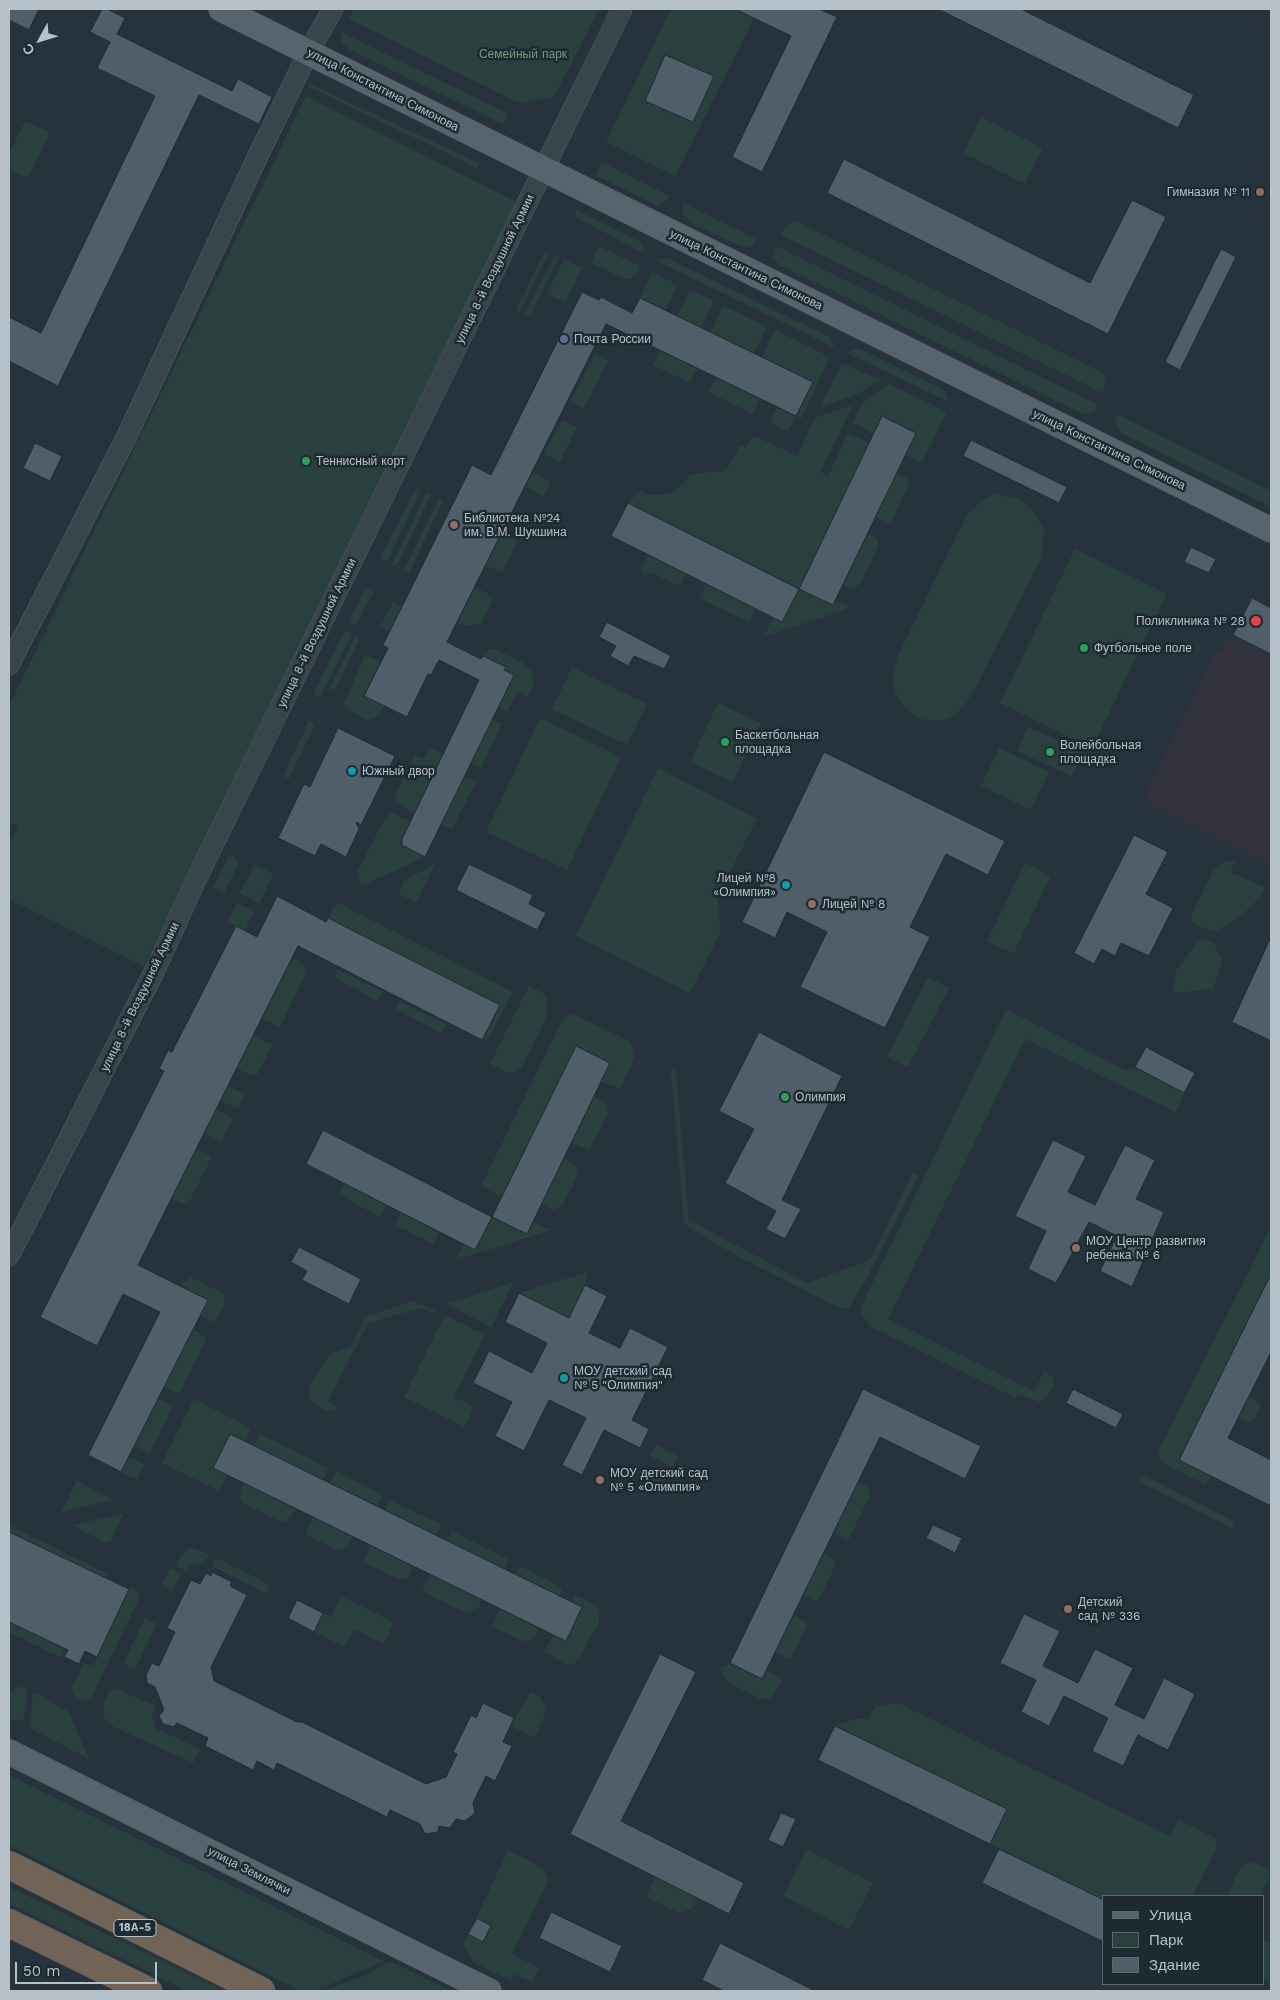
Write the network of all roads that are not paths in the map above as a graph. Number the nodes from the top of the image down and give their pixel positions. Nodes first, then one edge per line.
1 (221, 9) edge
2 (333, 9) edge
3 (622, 9) edge
4 (308, 53) junction
5 (544, 170) junction
6 (1271, 530) edge
7 (9, 665) edge
8 (9, 1256) edge
9 (9, 1752) edge
10 (9, 1865) edge
11 (9, 1922) edge
12 (148, 1991) edge
13 (261, 1991) edge
14 (489, 1991) edge

1 - 4 main road, улица Константина Симонова
2 - 4 street
3 - 5 street, улица 8-й Воздушной Армии
4 - 5 main road, улица Константина Симонова
4 - 7 street
5 - 6 main road, улица Константина Симонова
5 - 8 street, улица 8-й Воздушной Армии
9 - 14 main road, улица Землячки
10 - 13 highway, 18А-5
11 - 12 highway

